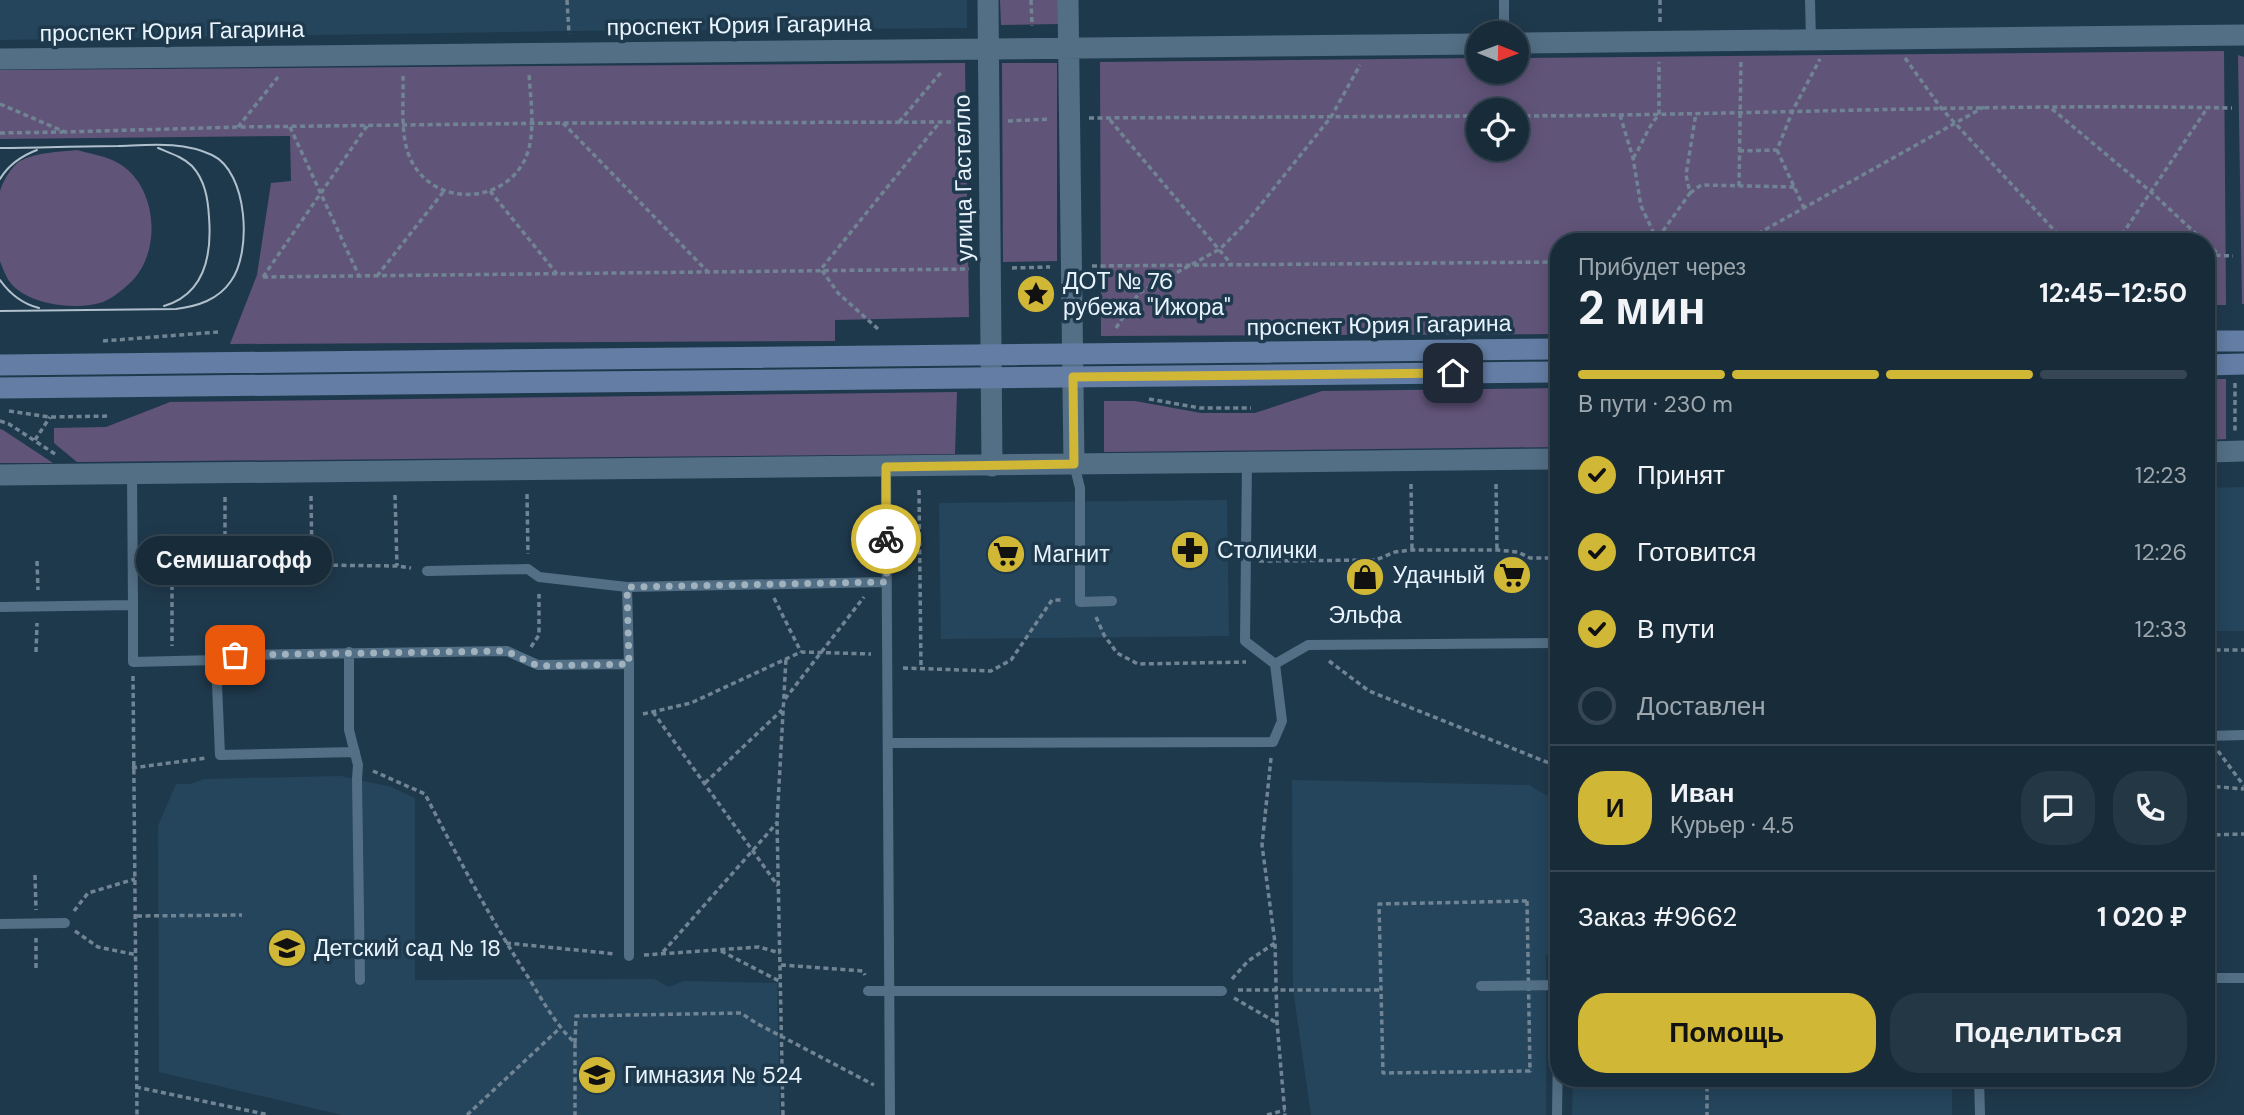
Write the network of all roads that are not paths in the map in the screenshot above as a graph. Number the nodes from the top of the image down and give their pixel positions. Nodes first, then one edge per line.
1 (988, 0) edge
2 (1068, 0) edge
3 (1504, 0) edge
4 (1810, 0) edge
5 (1504, 21) edge
6 (2244, 35) edge
7 (1820, 40) junction
8 (1530, 43) edge
9 (1466, 44) edge
10 (1069, 48) junction
11 (988, 49) junction
12 (0, 59) edge
13 (2215, 341) edge
14 (2244, 341) edge
15 (1550, 349) edge
16 (992, 355) junction
17 (1072, 355) junction
18 (0, 365) edge
19 (2215, 366) edge
20 (2239, 371) edge
21 (1550, 372) edge
22 (992, 377) junction
23 (1073, 377) junction
24 (0, 388) edge
25 (2240, 446) edge
26 (2215, 451) edge
27 (1550, 459) edge
28 (1247, 463) junction
29 (1074, 464) junction
30 (992, 466) junction
31 (886, 467) junction
32 (132, 474) junction
33 (0, 475) edge
34 (427, 571) road end
35 (881, 582) junction
36 (627, 587) junction
37 (1112, 601) dead end
38 (134, 605) junction
39 (0, 607) edge
40 (1550, 643) edge
41 (349, 652) junction
42 (216, 660) junction
43 (629, 664) junction
44 (1275, 664) junction
45 (2244, 735) edge
46 (2215, 736) edge
47 (888, 743) junction
48 (355, 752) junction
49 (65, 923) road end
50 (0, 924) edge
51 (629, 956) road end
52 (2215, 978) edge
53 (2244, 978) edge
54 (360, 981) dead end
55 (1550, 985) edge
56 (1481, 986) dead end
57 (1222, 990) road end
58 (872, 991) road end
59 (889, 992) junction
60 (1558, 1087) edge
61 (1979, 1087) edge
62 (890, 1115) edge
63 (1558, 1115) edge
64 (1980, 1115) edge

1 - 11 street, улица Гастелло
2 - 10 street
3 - 5 lane
4 - 7 lane
6 - 7 street
7 - 8 street
9 - 10 street, проспект Юрия Гагарина
10 - 11 street, проспект Юрия Гагарина
10 - 17 street
11 - 12 street, проспект Юрия Гагарина
11 - 16 street, улица Гастелло
13 - 14 main road
15 - 17 main road, проспект Юрия Гагарина
16 - 17 main road, проспект Юрия Гагарина
16 - 18 main road, проспект Юрия Гагарина
16 - 22 street
17 - 23 street
19 - 20 main road
21 - 23 main road, проспект Юрия Гагарина
22 - 23 main road, проспект Юрия Гагарина
22 - 24 main road, проспект Юрия Гагарина
22 - 30 street
23 - 29 street
25 - 26 street
27 - 28 street
28 - 29 street
28 - 44 lane
29 - 30 street
29 - 37 lane
30 - 31 street
31 - 32 street
31 - 35 lane
32 - 33 street
32 - 38 lane
34 - 36 lane
35 - 36 lane
35 - 47 lane
36 - 43 lane
38 - 39 lane
38 - 42 lane
40 - 44 lane
41 - 42 lane
41 - 43 lane
41 - 48 lane
42 - 48 lane
43 - 51 lane
44 - 47 lane
45 - 46 lane
47 - 59 lane
48 - 54 lane
49 - 50 lane
52 - 53 lane
55 - 56 lane
57 - 59 lane
58 - 59 lane
59 - 62 lane
60 - 63 lane
61 - 64 lane

